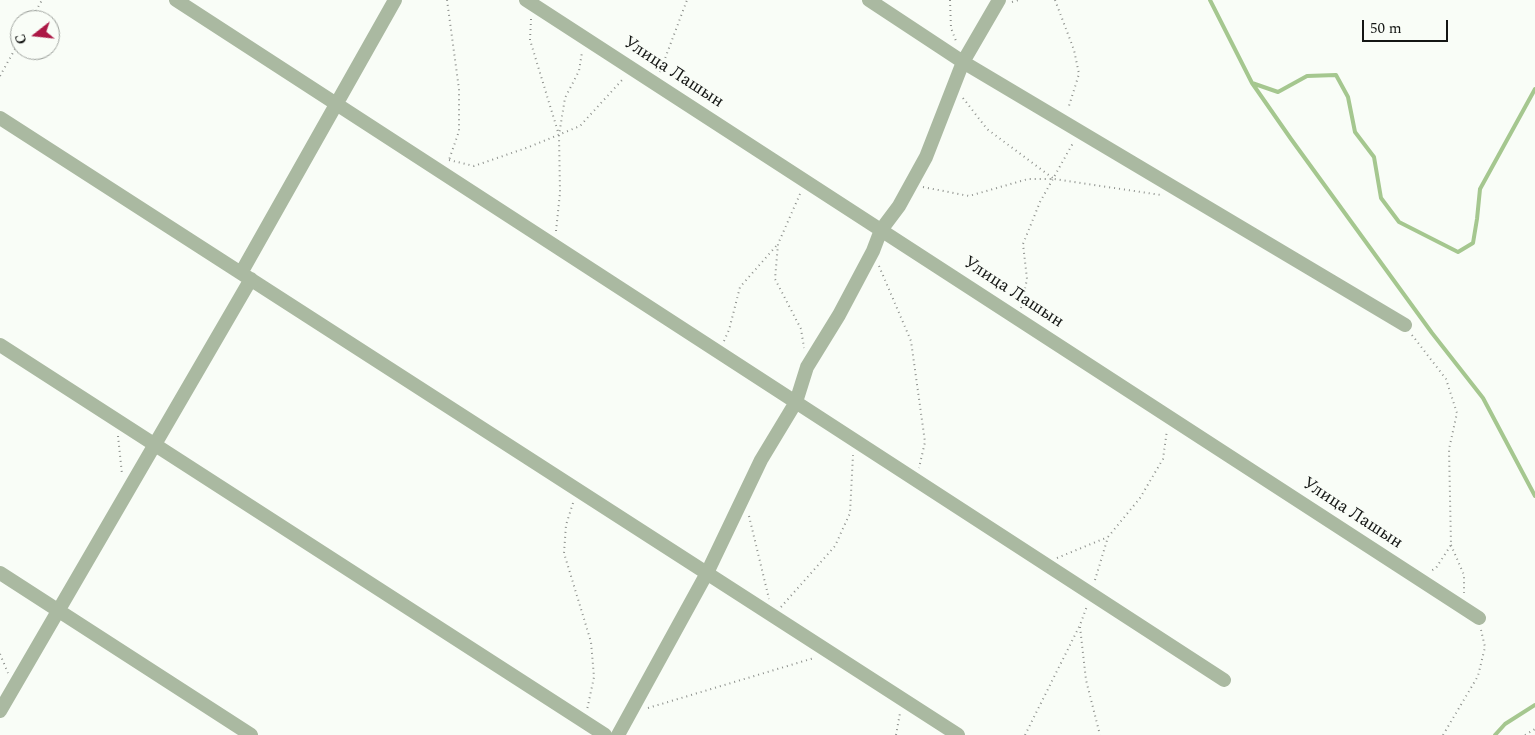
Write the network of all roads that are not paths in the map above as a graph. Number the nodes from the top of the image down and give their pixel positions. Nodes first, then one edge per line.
1 (176, 0) edge
2 (395, 0) edge
3 (869, 0) edge
4 (999, 0) edge
5 (529, 2) edge
6 (963, 62) junction
7 (336, 104) junction
8 (0, 118) edge
9 (881, 230) junction
10 (246, 276) junction
11 (1405, 325) road end
12 (0, 346) edge
13 (796, 402) junction
14 (155, 444) junction
15 (0, 573) edge
16 (707, 573) junction
17 (58, 611) junction
18 (1479, 618) road end
19 (1224, 680) dead end
20 (0, 712) edge
21 (251, 735) edge
22 (605, 735) edge
23 (618, 735) edge
24 (958, 735) edge

1 - 7 street
2 - 7 street
3 - 6 street
4 - 6 street
5 - 9 street, Улица Лашын
6 - 9 street
6 - 11 street
7 - 10 street
7 - 13 street
8 - 10 street
9 - 13 street
9 - 18 street, Улица Лашын
10 - 14 street
10 - 16 street
12 - 14 street
13 - 16 street
13 - 19 street
14 - 17 street
14 - 22 street
15 - 17 street
16 - 23 street
16 - 24 street
17 - 20 street
17 - 21 street

